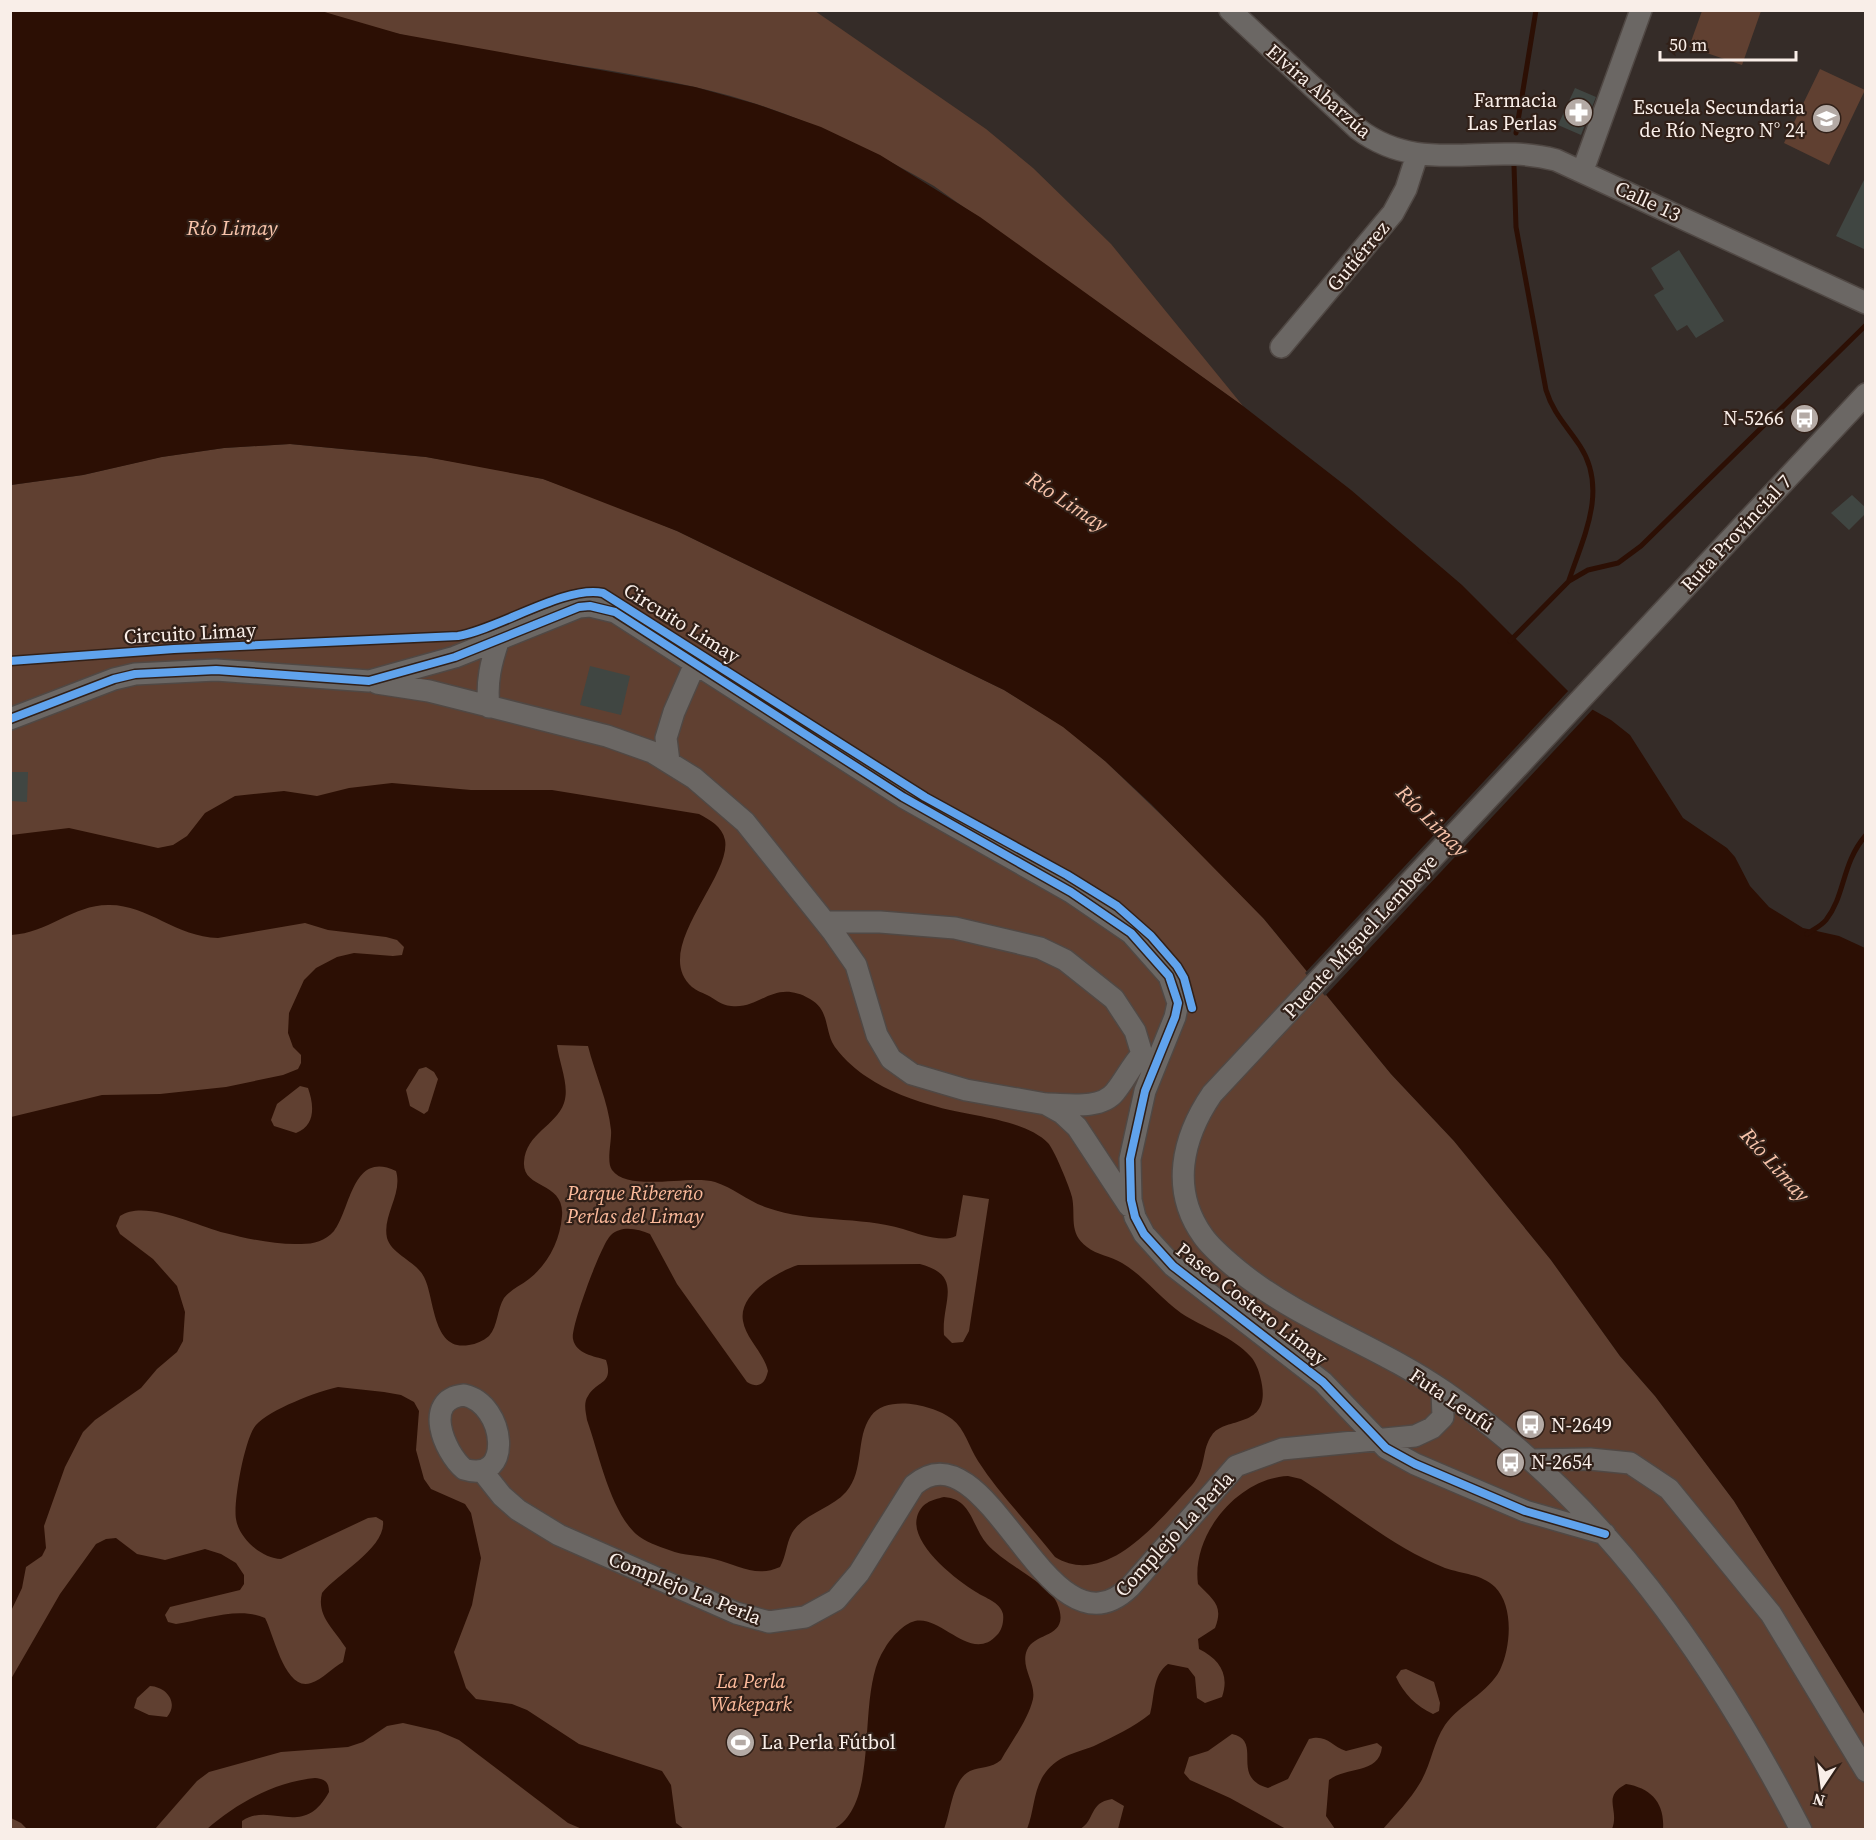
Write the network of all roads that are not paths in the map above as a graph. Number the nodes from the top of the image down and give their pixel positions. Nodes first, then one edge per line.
1 (1230, 10) edge
2 (1641, 10) edge
3 (1417, 155) junction
4 (1582, 170) junction
5 (1866, 303) edge
6 (1281, 346) dead end
7 (1866, 394) edge
8 (499, 639) junction
9 (695, 664) junction
10 (1606, 672) joint
11 (369, 681) junction
12 (489, 707) junction
13 (10, 719) edge
14 (669, 762) junction
15 (825, 922) junction
16 (1261, 1042) joint
17 (1149, 1059) junction
18 (1046, 1104) junction
19 (1135, 1217) junction
20 (1442, 1390) junction
21 (1377, 1439) junction
22 (1532, 1460) junction
23 (483, 1472) dead end
24 (1605, 1534) junction
25 (1866, 1771) edge
26 (1801, 1830) edge

1 - 3 street, Elvira Abarzúa
2 - 4 street
3 - 4 street, Calle 13
3 - 6 street, Gutiérrez
4 - 5 street, Calle 13
7 - 10 street, Ruta Provincial 7
8 - 9 street, Paseo Costero Limay
8 - 11 street, Paseo Costero Limay
8 - 12 street
9 - 14 street
9 - 17 street, Paseo Costero Limay
10 - 16 street, Puente Miguel Lembeye
11 - 12 street
11 - 13 street, Paseo Costero Limay
12 - 14 street
14 - 15 street
15 - 17 street
15 - 18 street
16 - 20 street, Futa Leufú
17 - 18 street
17 - 19 street, Paseo Costero Limay
18 - 19 street
19 - 21 street, Paseo Costero Limay
20 - 21 street
20 - 22 street, Futa Leufú
21 - 23 street, Complejo La Perla
21 - 24 street, Paseo Costero Limay
22 - 24 street, Futa Leufú
22 - 25 street
24 - 26 street, Futa Leufú

